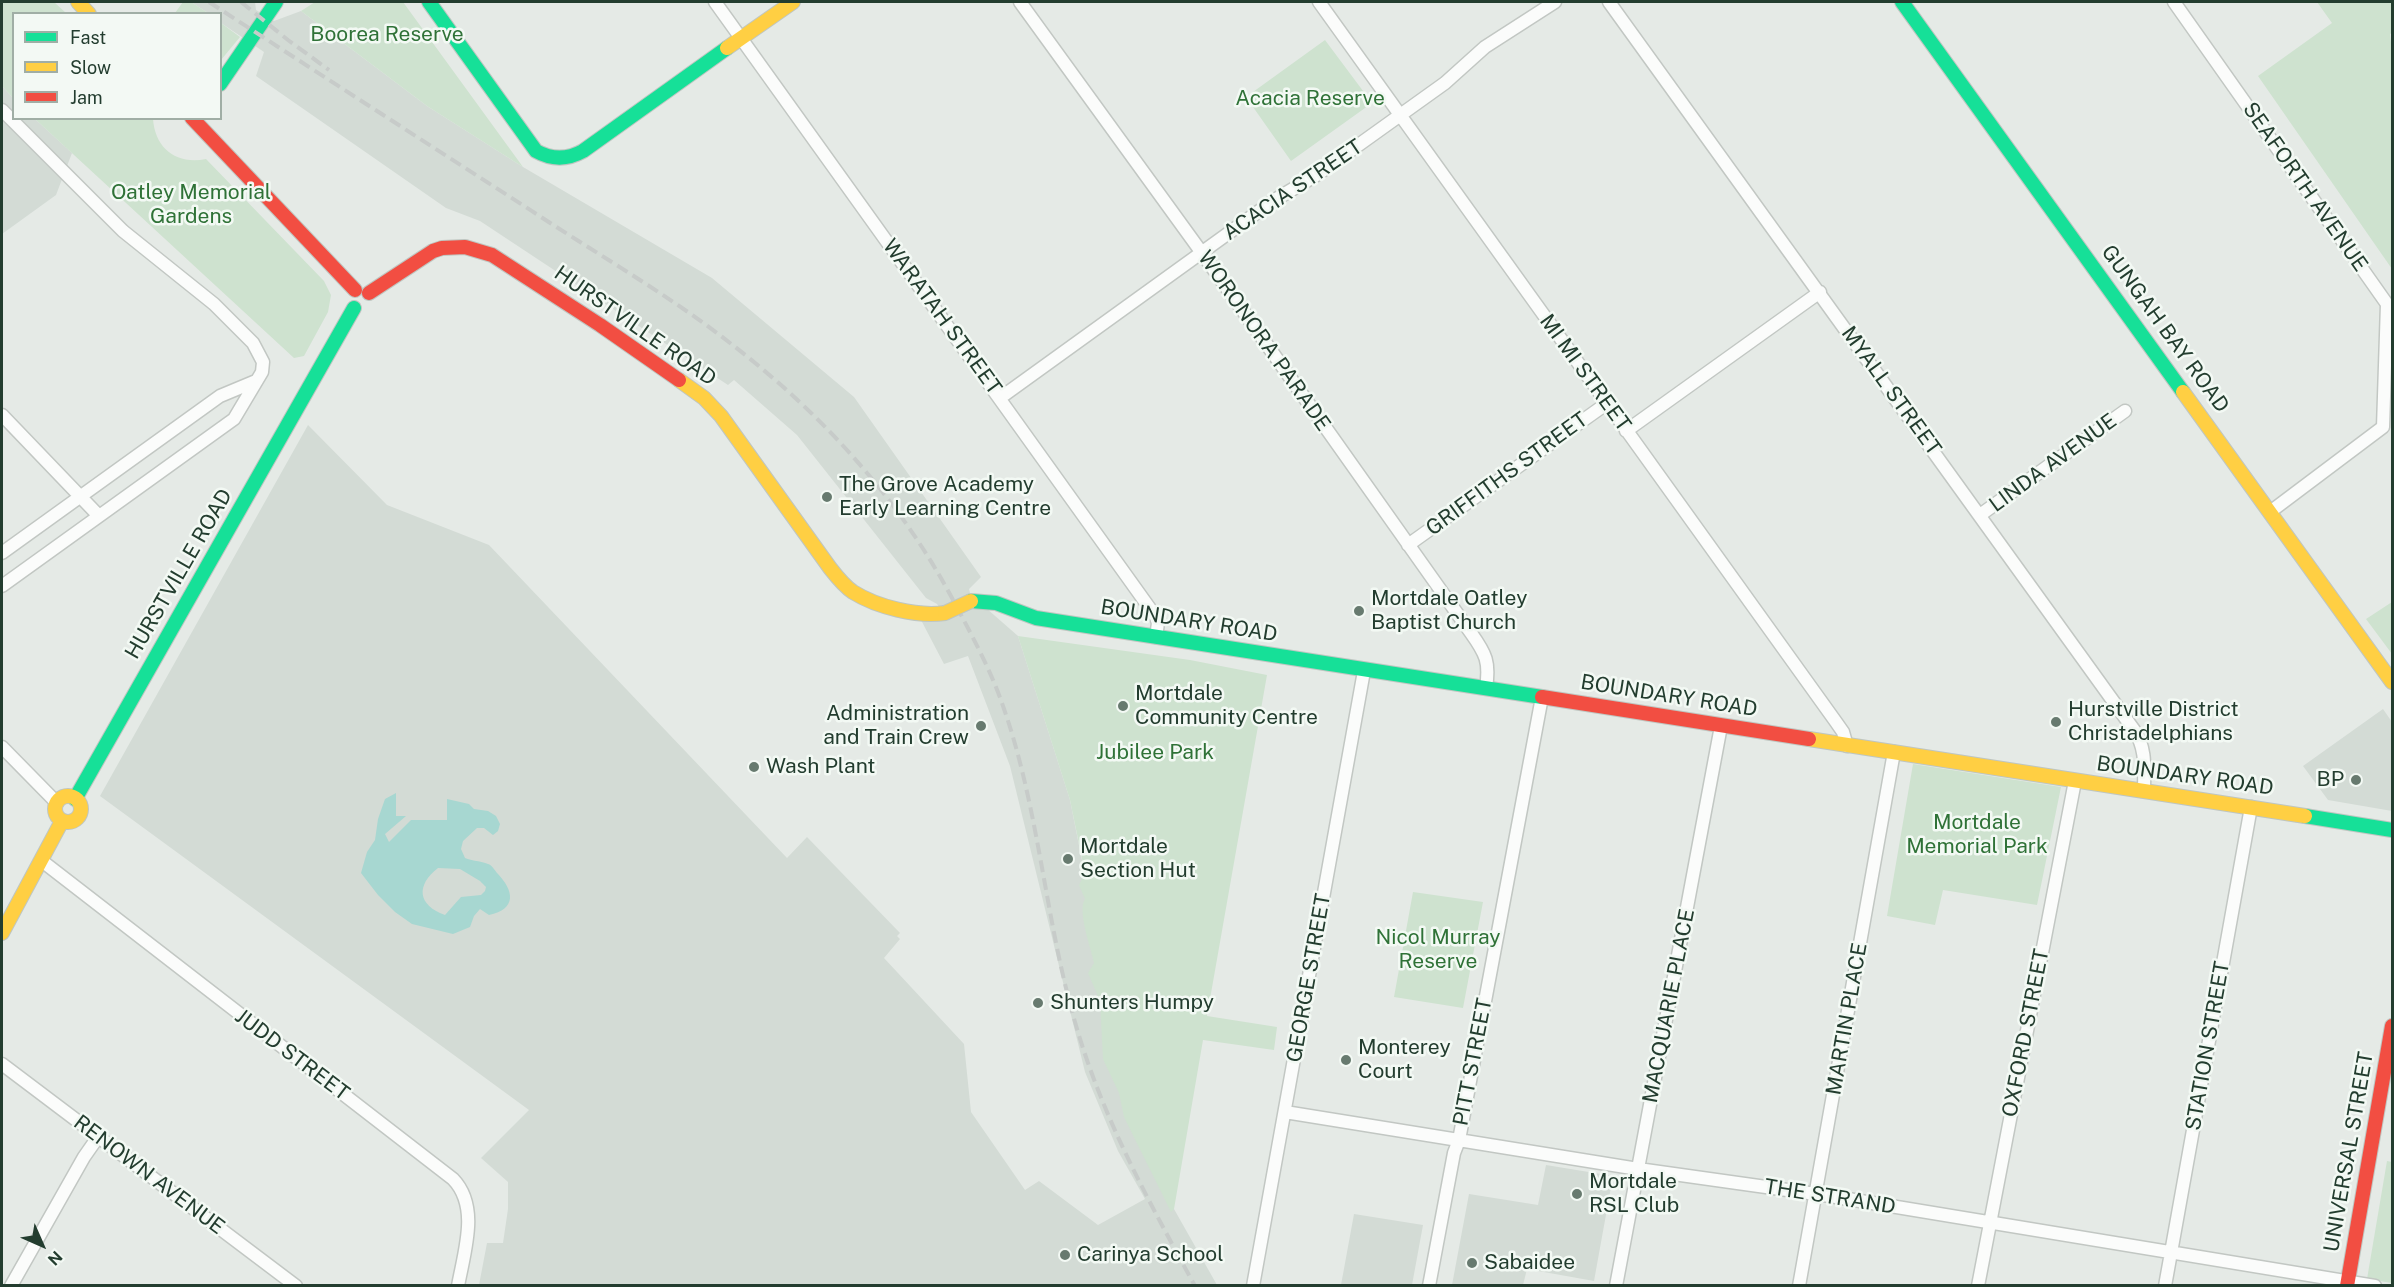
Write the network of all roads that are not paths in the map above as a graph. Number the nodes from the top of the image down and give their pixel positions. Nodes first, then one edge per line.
1 (276, 2) edge
2 (429, 2) edge
3 (714, 2) edge
4 (793, 2) edge
5 (1020, 2) edge
6 (1319, 2) edge
7 (1555, 2) edge
8 (1609, 2) edge
9 (1902, 2) edge
10 (2174, 2) edge
11 (742, 39) junction
12 (222, 81) edge
13 (2, 110) edge
14 (1401, 116) junction
15 (196, 120) edge
16 (1202, 253) junction
17 (355, 290) junction
18 (1820, 292) junction
19 (369, 293) junction
20 (354, 308) junction
21 (256, 381) junction
22 (1000, 398) junction
23 (1606, 404) junction
24 (2126, 411) dead end
25 (2, 416) edge
26 (1626, 431) junction
27 (80, 496) junction
28 (2270, 512) junction
29 (1980, 515) junction
30 (99, 516) junction
31 (1408, 545) junction
32 (2, 554) edge
33 (2, 586) edge
34 (945, 614) joint
35 (1156, 637) junction
36 (1364, 671) junction
37 (2392, 682) edge
38 (1486, 688) junction
39 (1542, 697) junction
40 (1721, 726) junction
41 (1847, 746) junction
42 (2, 747) edge
43 (1894, 752) junction
44 (2075, 781) junction
45 (2144, 791) junction
46 (75, 799) junction
47 (57, 802) junction
48 (2251, 807) junction
49 (62, 821) junction
50 (2392, 830) edge
51 (42, 861) junction
52 (2, 933) edge
53 (2392, 1026) edge
54 (2, 1064) edge
55 (1285, 1112) junction
56 (98, 1137) junction
57 (1459, 1140) junction
58 (1638, 1169) junction
59 (1816, 1194) junction
60 (1990, 1223) junction
61 (2172, 1251) junction
62 (278, 1280) edge
63 (2347, 1283) edge
64 (11, 1286) edge
65 (296, 1286) edge
66 (458, 1286) edge
67 (1254, 1286) edge
68 (1430, 1286) edge
69 (1616, 1286) edge
70 (1799, 1286) edge
71 (1978, 1286) edge
72 (2165, 1286) edge
73 (2375, 1286) edge

1 - 12 main road
2 - 11 main road
3 - 11 street, WARATAH STREET
4 - 11 main road
5 - 16 street, WORONORA PARADE
6 - 14 street, MI MI STREET
7 - 14 street, ACACIA STREET
8 - 18 street, MYALL STREET
9 - 28 main road, GUNGAH BAY ROAD
10 - 28 street, SEAFORTH AVENUE
11 - 22 street, WARATAH STREET
13 - 21 street
14 - 16 street, ACACIA STREET
14 - 23 street, MI MI STREET
15 - 17 main road
16 - 22 street, ACACIA STREET
16 - 31 street, WORONORA PARADE
17 - 19 main road
17 - 20 main road
18 - 26 street
18 - 29 street, MYALL STREET
19 - 20 main road
19 - 34 main road, HURSTVILLE ROAD
20 - 46 main road, HURSTVILLE ROAD
21 - 27 street
21 - 30 street
22 - 35 street, WARATAH STREET
23 - 26 street, MI MI STREET
23 - 31 street, GRIFFITHS STREET
24 - 29 street, LINDA AVENUE
25 - 27 street
26 - 41 street, MI MI STREET
27 - 30 street
27 - 32 street
28 - 37 main road, GUNGAH BAY ROAD
29 - 45 street, MYALL STREET
30 - 33 street
31 - 38 street, WORONORA PARADE
34 - 35 main road, BOUNDARY ROAD, bridge
35 - 36 main road, BOUNDARY ROAD
36 - 38 main road, BOUNDARY ROAD
36 - 55 street, GEORGE STREET
38 - 39 main road, BOUNDARY ROAD
39 - 40 main road, BOUNDARY ROAD
39 - 57 street, PITT STREET
40 - 41 main road, BOUNDARY ROAD
40 - 58 street, MACQUARIE PLACE
41 - 43 main road, BOUNDARY ROAD
42 - 47 street
43 - 44 main road, BOUNDARY ROAD
43 - 59 street, MARTIN PLACE
44 - 45 main road, BOUNDARY ROAD
44 - 60 street, OXFORD STREET
45 - 48 main road, BOUNDARY ROAD
46 - 47 main road
46 - 49 main road
47 - 49 main road
48 - 50 main road, BOUNDARY ROAD
48 - 61 street, STATION STREET
49 - 51 main road
51 - 52 main road
51 - 66 street, JUDD STREET
53 - 63 main road, UNIVERSAL STREET
54 - 56 street, RENOWN AVENUE
55 - 57 street, THE STRAND
55 - 67 street, GEORGE STREET
56 - 62 street, RENOWN AVENUE
56 - 64 street
57 - 58 street, THE STRAND
57 - 68 street, PITT STREET
58 - 59 street, THE STRAND
58 - 69 street, MACQUARIE PLACE
59 - 60 street, THE STRAND
59 - 70 street, MARTIN PLACE
60 - 61 street, THE STRAND
60 - 71 street, OXFORD STREET
61 - 63 street, THE STRAND
61 - 72 street, STATION STREET
62 - 65 street, RENOWN AVENUE
63 - 73 street, THE STRAND

